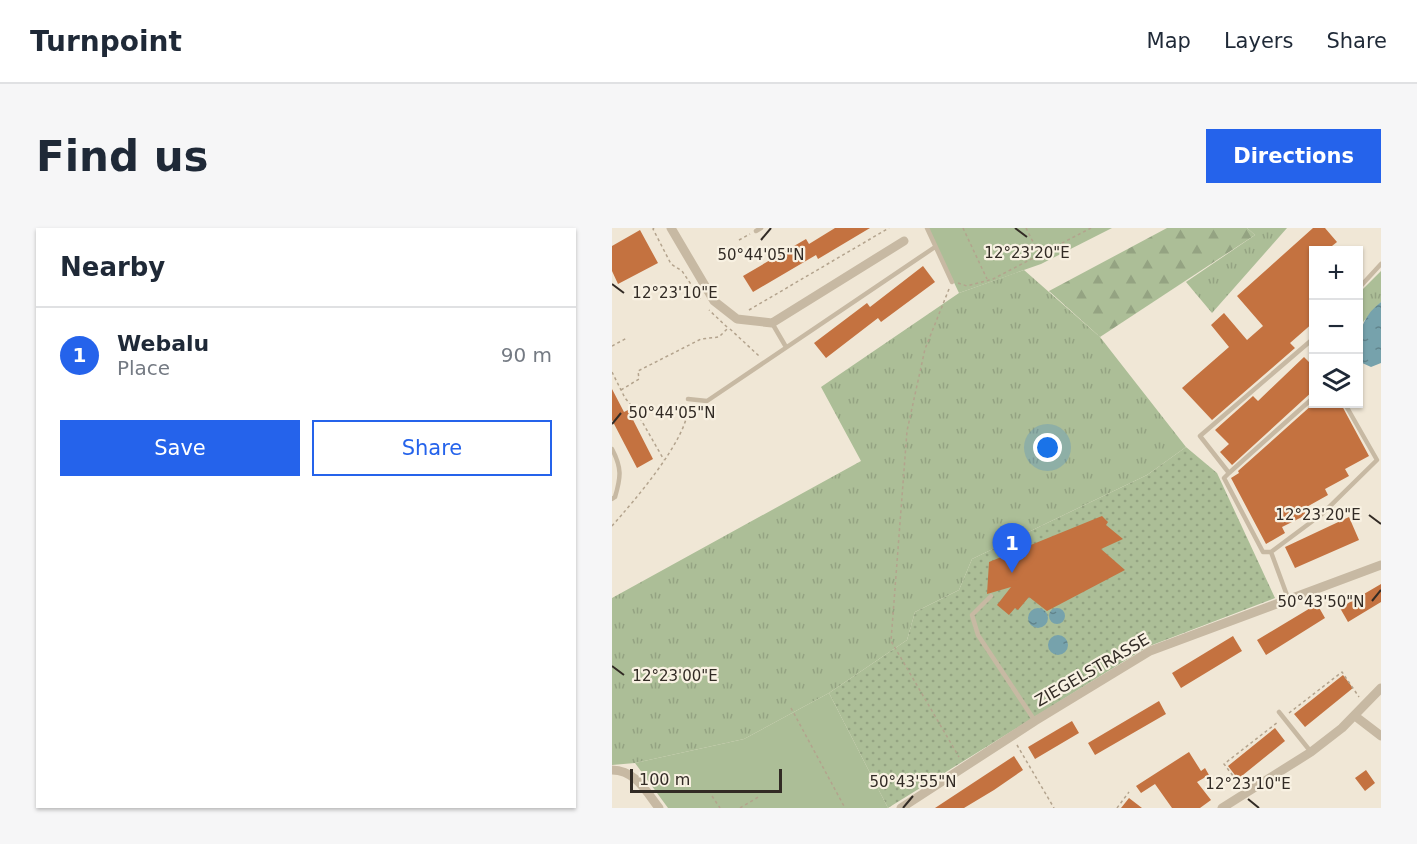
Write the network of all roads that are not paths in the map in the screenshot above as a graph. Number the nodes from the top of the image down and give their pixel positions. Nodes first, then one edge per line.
1 (671, 228) edge
2 (927, 228) edge
3 (904, 241) dead end
4 (935, 247) junction
5 (1381, 264) edge
6 (952, 282) road end
7 (1363, 284) edge
8 (772, 323) junction
9 (1309, 342) edge
10 (786, 347) junction
11 (688, 399) road end
12 (1309, 401) edge
13 (1347, 408) edge
14 (612, 449) edge
15 (1229, 473) junction
16 (612, 499) edge
17 (1271, 552) junction
18 (1381, 565) edge
19 (991, 596) dead end
20 (1288, 598) junction
21 (1381, 688) edge
22 (1279, 712) dead end
23 (1354, 716) junction
24 (1035, 721) junction
25 (1381, 736) edge
26 (1311, 752) junction
27 (614, 770) edge
28 (659, 808) edge
29 (901, 808) edge
30 (1222, 808) edge

1 - 8 street
2 - 4 lane
3 - 8 street
4 - 6 lane
4 - 10 lane
5 - 7 lane
8 - 10 lane
9 - 15 lane
10 - 11 lane
12 - 15 lane
13 - 17 lane
14 - 16 lane
15 - 17 lane
17 - 20 lane
18 - 20 street, ZIEGELSTRASSE
19 - 24 lane
20 - 24 street, ZIEGELSTRASSE
21 - 23 street
22 - 26 lane
23 - 25 street
23 - 26 street
24 - 29 street, ZIEGELSTRASSE
26 - 30 street
27 - 28 street

